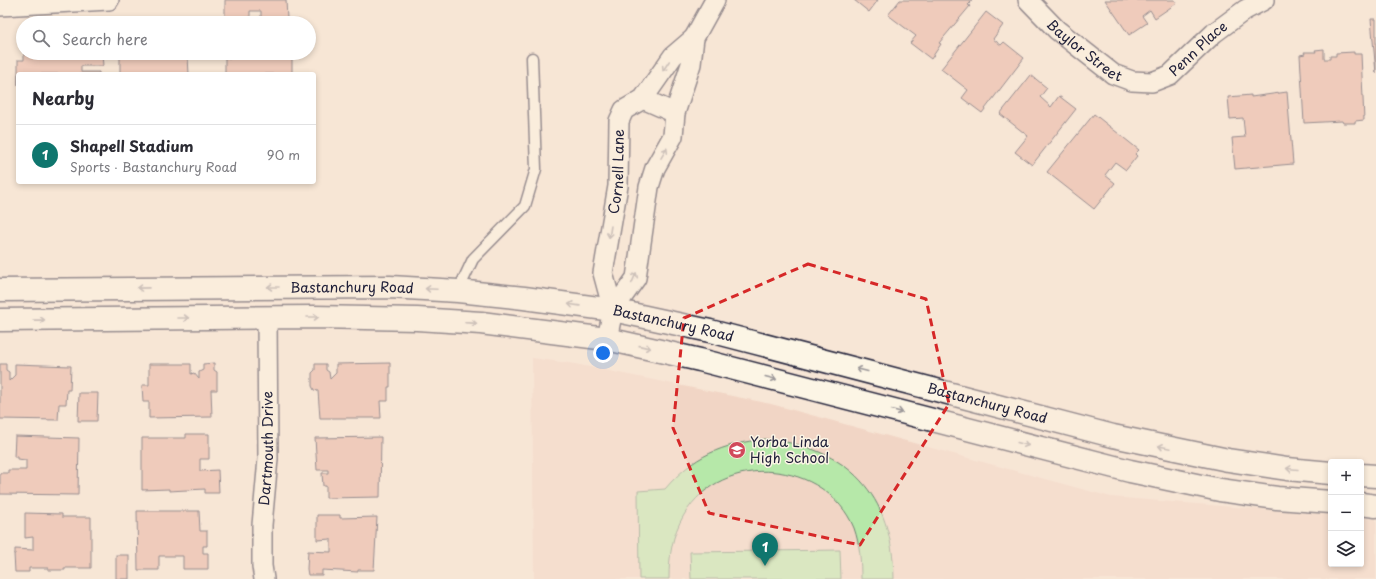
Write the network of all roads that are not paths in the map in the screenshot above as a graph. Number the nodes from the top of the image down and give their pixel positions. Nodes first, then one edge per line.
1 (109, 0) edge
2 (715, 0) edge
3 (1028, 0) edge
4 (1264, 0) edge
5 (0, 6) edge
6 (694, 38) junction
7 (532, 58) dead end
8 (1152, 82) joint
9 (642, 99) junction
10 (675, 114) junction
11 (0, 290) edge
12 (458, 291) junction
13 (613, 310) junction
14 (267, 317) junction
15 (0, 320) edge
16 (607, 339) junction
17 (1066, 455) junction
18 (1228, 460) junction
19 (1328, 473) edge
20 (1364, 475) edge
21 (1376, 476) edge
22 (1364, 492) edge
23 (1376, 492) edge
24 (1328, 502) edge
25 (1364, 504) edge
26 (1376, 506) edge
27 (264, 579) edge

1 - 5 street
2 - 6 street, Cornell Lane
3 - 8 street, Baylor Street
4 - 8 street, Penn Place
6 -> 9 street, Cornell Lane
6 - 10 street, Cornell Lane
7 - 12 lane
9 - 10 street
9 -> 13 street, Cornell Lane
13 -> 10 street, Cornell Lane
12 -> 11 main road, Bastanchury Road
13 -> 12 main road, Bastanchury Road
13 - 16 street, Cornell Lane
18 -> 13 main road, Bastanchury Road
15 -> 14 main road, Bastanchury Road
14 -> 16 main road, Bastanchury Road
14 - 27 street, Dartmouth Drive
16 -> 17 main road, Bastanchury Road
17 - 18 main road
17 - 24 main road, Bastanchury Road
19 -> 18 main road, Bastanchury Road
20 - 21 main road
22 - 23 main road
25 - 26 main road

